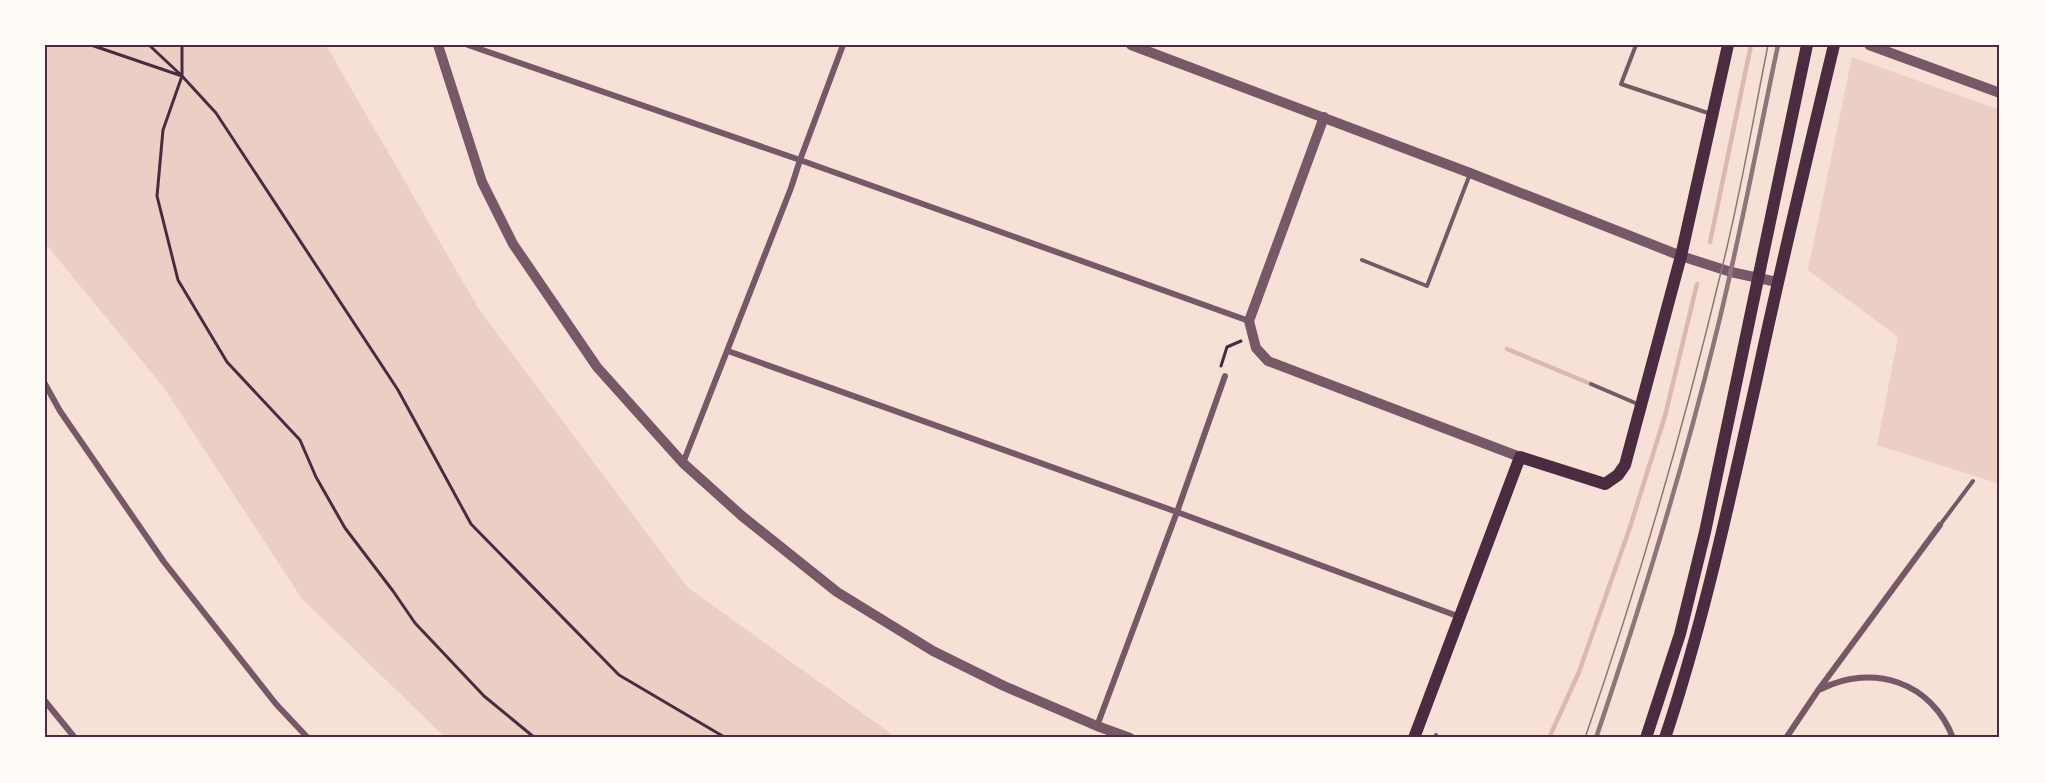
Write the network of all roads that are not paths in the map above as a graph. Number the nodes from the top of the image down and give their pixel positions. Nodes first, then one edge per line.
1 (438, 45) edge
2 (468, 45) edge
3 (843, 45) edge
4 (1131, 45) edge
5 (1636, 45) edge
6 (1807, 45) edge
7 (1834, 45) edge
8 (1869, 45) edge
9 (1726, 46) edge
10 (2000, 93) edge
11 (1713, 114) junction
12 (1324, 117) junction
13 (800, 160) junction
14 (1470, 173) junction
15 (1681, 256) junction
16 (1362, 260) dead end
17 (1758, 278) junction
18 (1778, 282) junction
19 (1249, 321) junction
20 (728, 351) junction
21 (1225, 376) road end
22 (45, 384) edge
23 (1591, 384) dead end
24 (1640, 405) junction
25 (1520, 457) junction
26 (684, 463) junction
27 (1973, 481) dead end
28 (1177, 512) junction
29 (1940, 525) joint
30 (1460, 617) junction
31 (1819, 689) junction
32 (45, 701) edge
33 (1096, 726) junction
34 (75, 738) edge
35 (308, 738) edge
36 (1130, 738) edge
37 (1414, 738) edge
38 (1646, 738) edge
39 (1665, 738) edge
40 (1786, 738) edge
41 (1953, 738) edge

1 - 26 street
2 - 13 street
3 - 13 street
4 - 12 street
5 - 11 lane
6 - 17 main road
7 - 18 main road
8 - 10 street
9 - 11 main road
11 - 15 main road
12 - 14 street
12 - 19 street
13 - 19 street
13 - 20 street
14 - 15 street
14 - 16 lane
15 - 17 street
15 - 24 main road
17 - 18 street
17 - 38 main road
18 - 39 main road
19 - 25 street
20 - 26 street
20 - 28 street
21 - 28 street
22 - 35 street
23 - 24 lane
24 - 25 main road
25 - 30 main road
26 - 33 street
27 - 29 lane
28 - 30 street
28 - 33 street
29 - 31 street
30 - 37 main road
31 - 40 street
31 - 41 street
32 - 34 street
33 - 36 street

